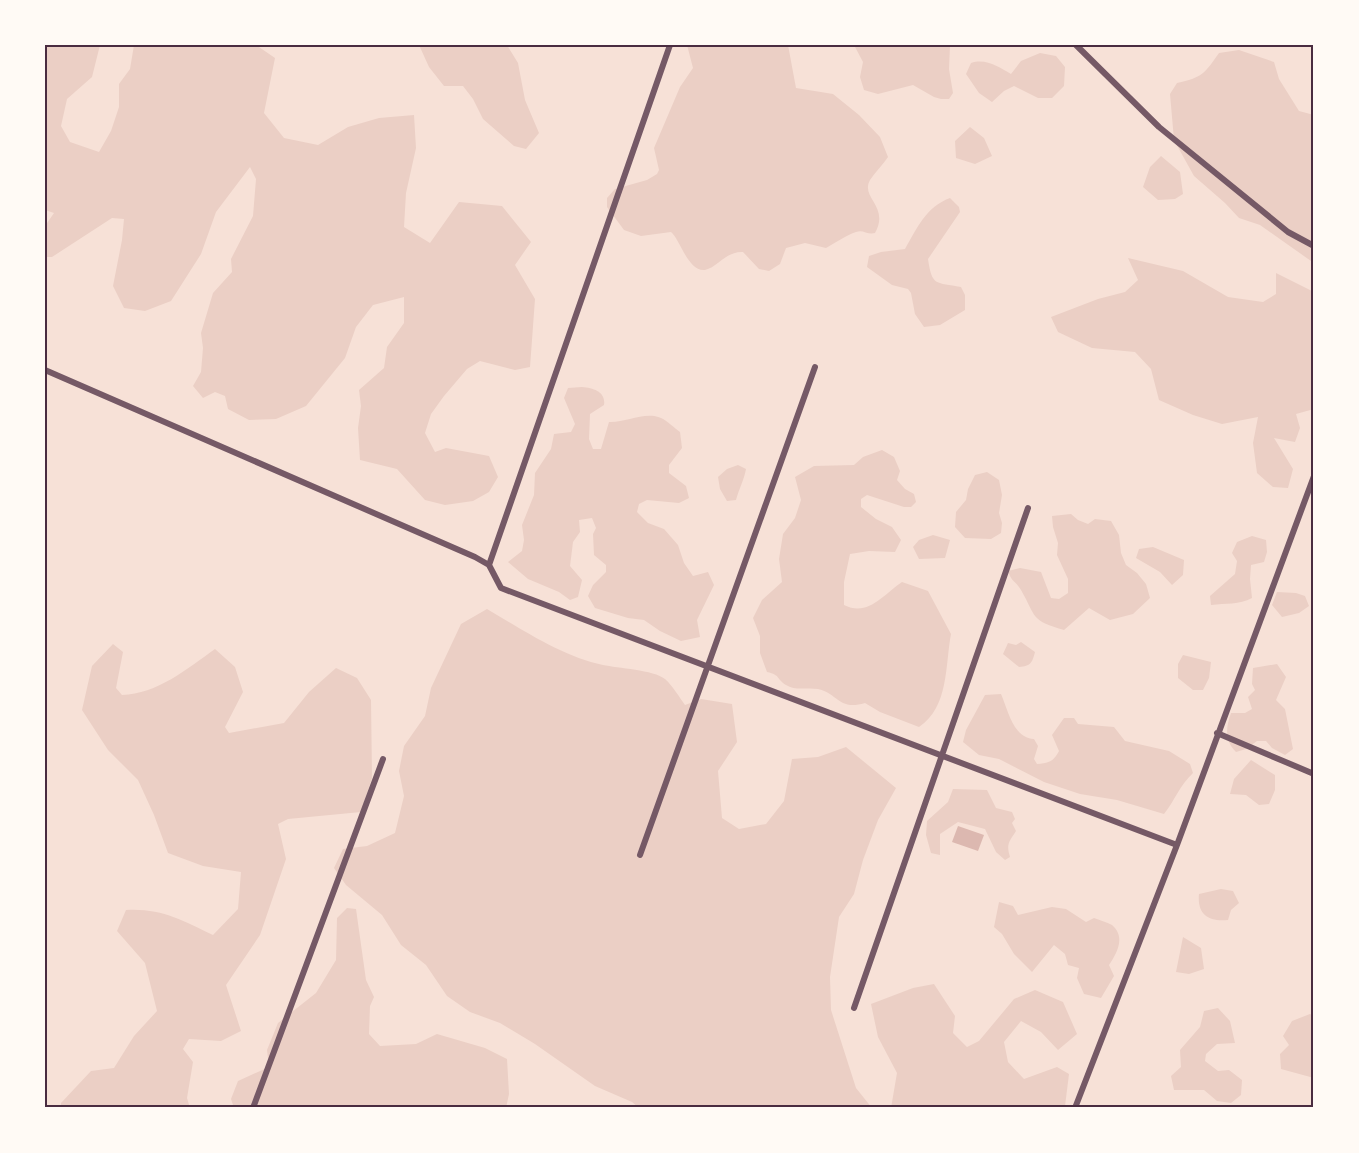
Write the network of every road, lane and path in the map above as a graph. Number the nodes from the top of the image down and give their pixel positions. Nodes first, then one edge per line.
1 (670, 45) edge
2 (1076, 45) edge
3 (1314, 246) edge
4 (815, 367) dead end
5 (45, 370) edge
6 (1314, 476) edge
7 (1028, 508) dead end
8 (489, 565) junction
9 (709, 666) junction
10 (1217, 734) junction
11 (942, 755) junction
12 (383, 759) dead end
13 (1314, 774) edge
14 (1177, 845) junction
15 (640, 855) dead end
16 (854, 1008) dead end
17 (253, 1108) edge
18 (1075, 1108) edge

1 - 8 street
2 - 3 street
4 - 9 street
5 - 8 street
6 - 10 street
7 - 11 street
8 - 9 street
9 - 11 street
9 - 15 street
10 - 13 street
10 - 14 street
11 - 14 street
11 - 16 street
12 - 17 street
14 - 18 street

